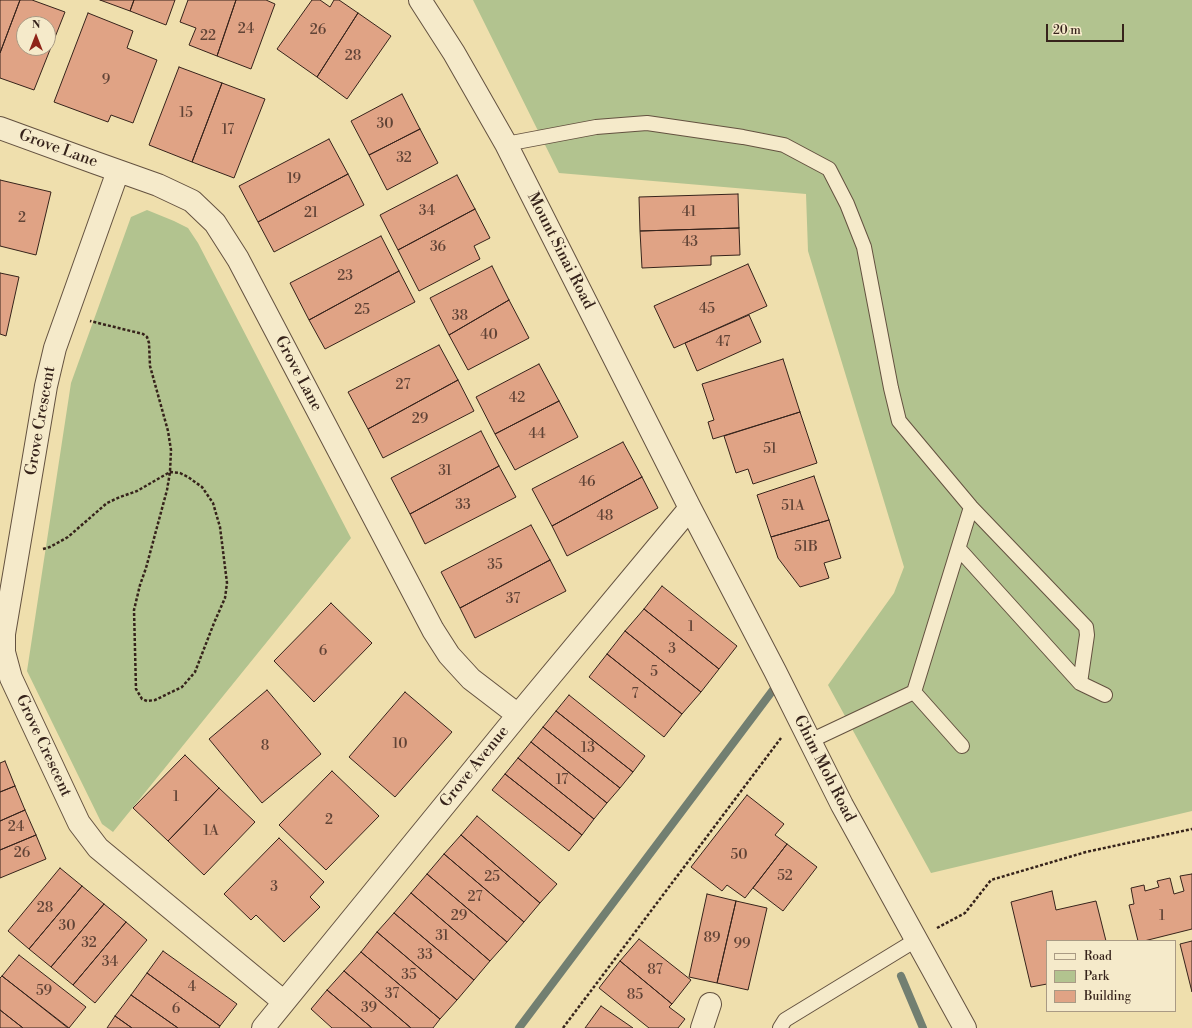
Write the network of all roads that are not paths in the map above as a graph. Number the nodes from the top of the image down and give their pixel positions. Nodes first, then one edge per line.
1 (420, 0) edge
2 (0, 128) edge
3 (506, 144) junction
4 (118, 171) junction
5 (971, 507) junction
6 (690, 508) junction
7 (959, 549) junction
8 (2, 651) edge
9 (1080, 684) junction
10 (914, 692) junction
11 (1105, 695) dead end
12 (518, 715) junction
13 (810, 741) junction
14 (962, 746) dead end
15 (916, 940) junction
16 (284, 1002) junction
17 (710, 1004) dead end
18 (262, 1028) edge
19 (702, 1028) edge
20 (780, 1028) edge
21 (965, 1028) edge

1 - 3 street, Mount Sinai Road
2 - 4 street, Grove Lane
3 - 5 lane
3 - 6 street, Mount Sinai Road
4 - 8 street, Grove Crescent
4 - 12 street, Grove Lane
5 - 7 lane
5 - 9 lane
6 - 12 street, Grove Avenue
6 - 13 street, Ghim Moh Road
7 - 9 lane
7 - 10 lane
8 - 16 street, Grove Crescent
9 - 11 lane
10 - 13 lane
10 - 14 lane
12 - 16 street, Grove Avenue
13 - 15 street, Ghim Moh Road
15 - 20 lane
15 - 21 street, Ghim Moh Road
16 - 18 street, Grove Avenue
17 - 19 street

